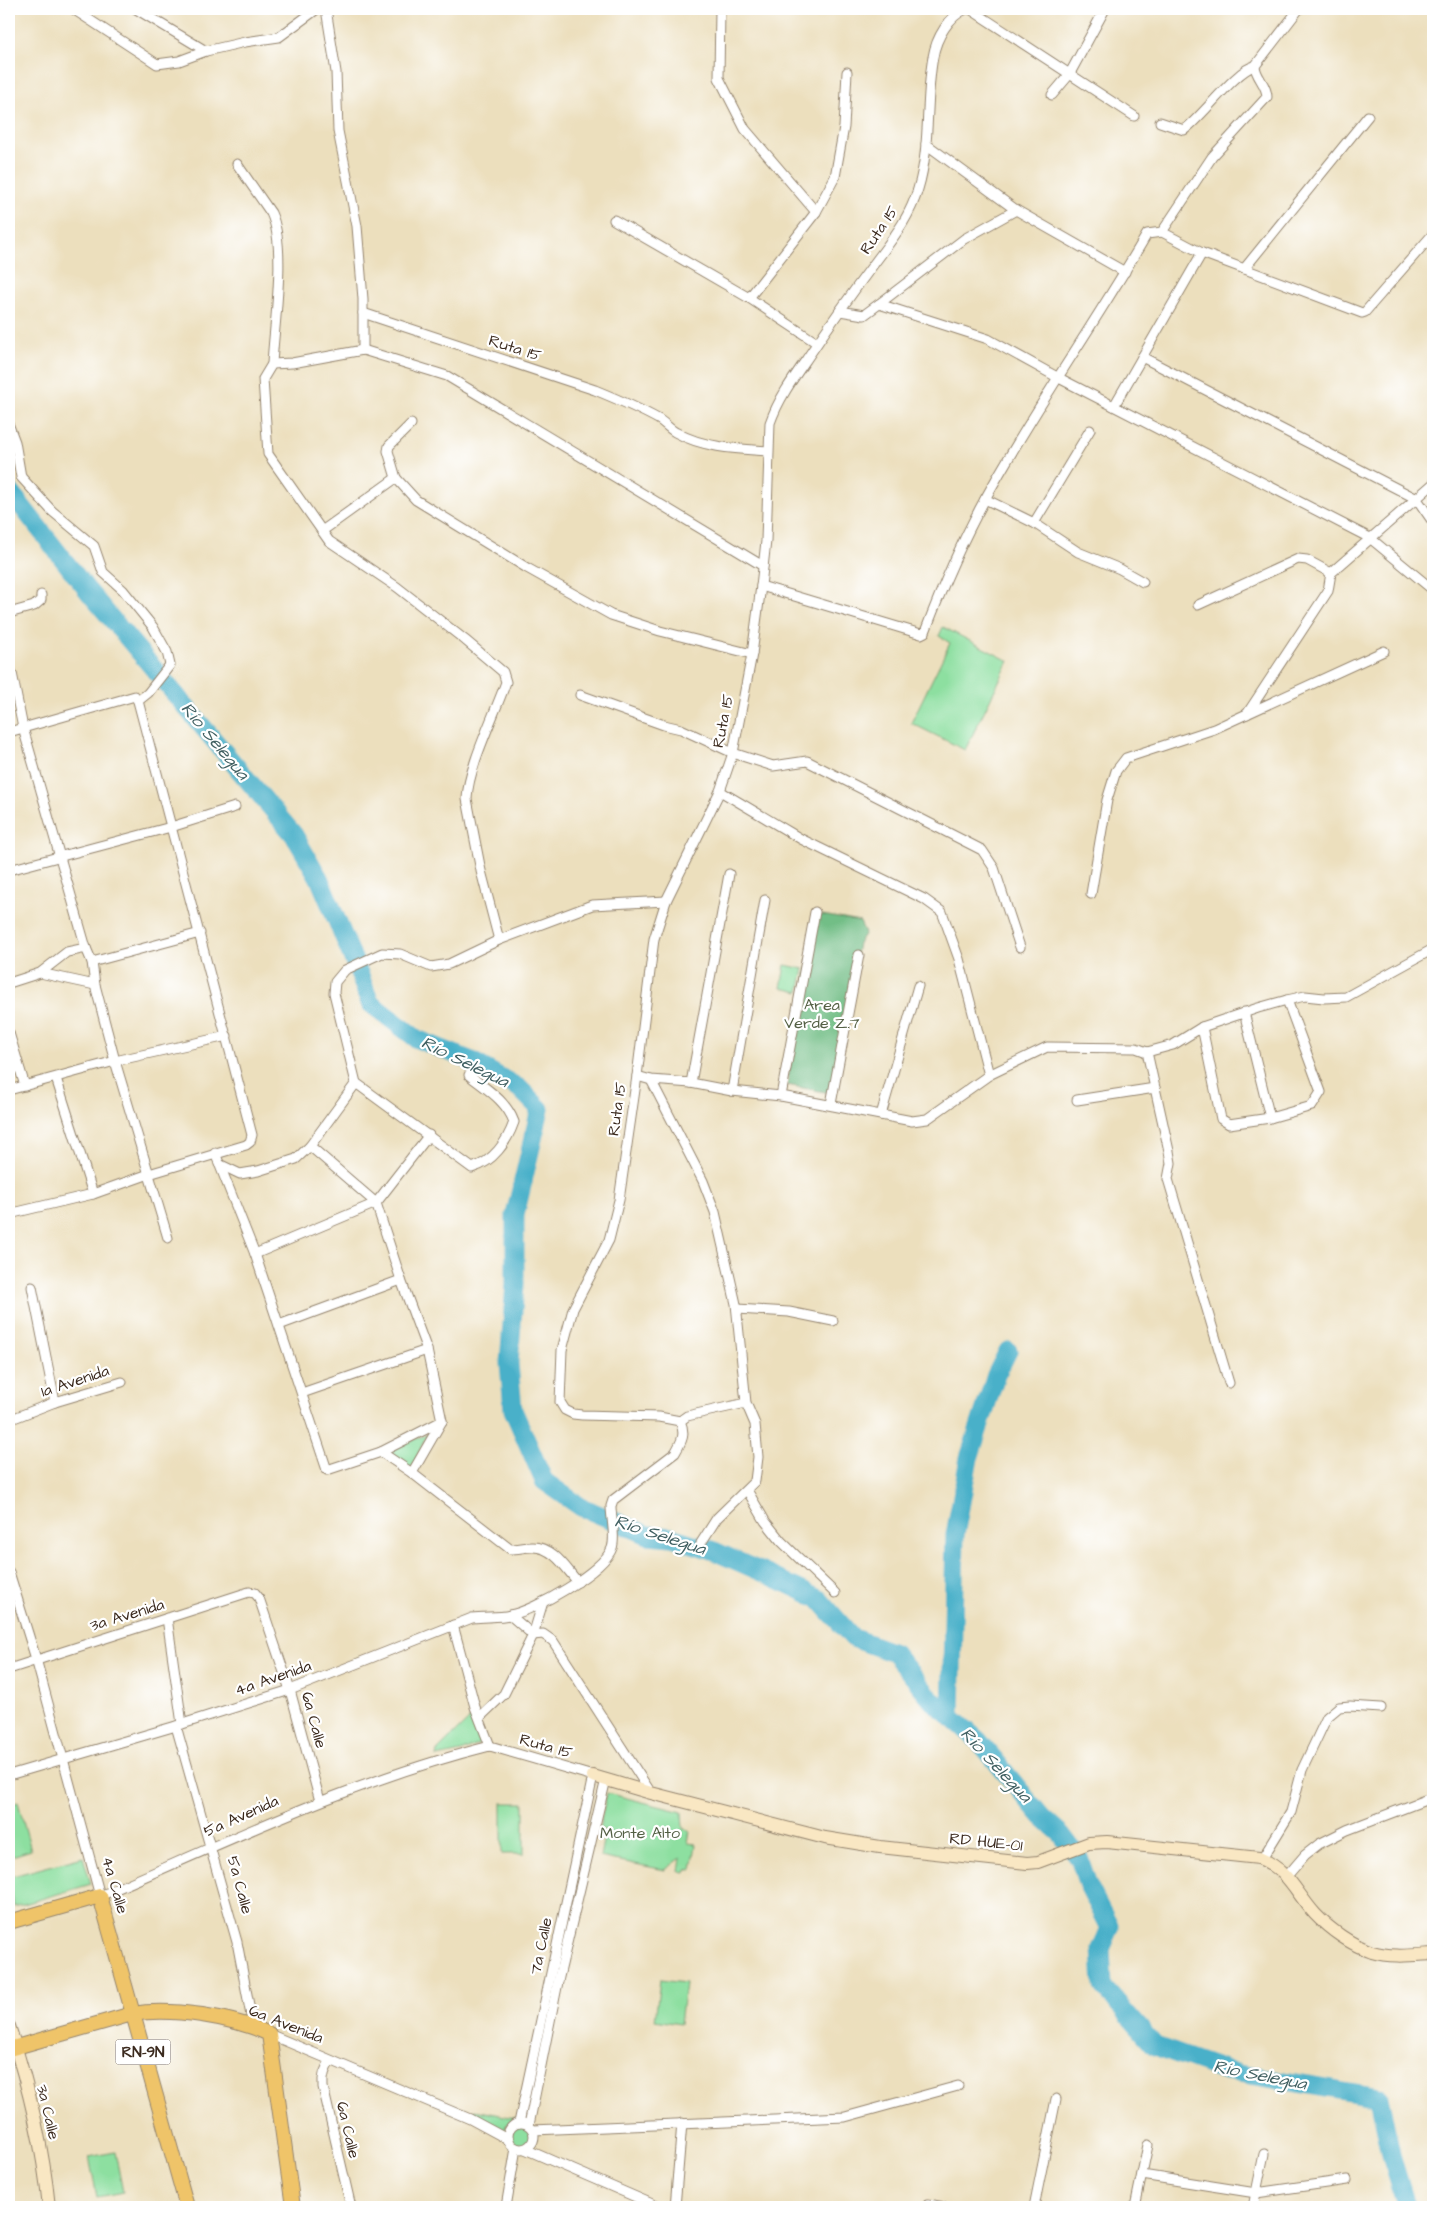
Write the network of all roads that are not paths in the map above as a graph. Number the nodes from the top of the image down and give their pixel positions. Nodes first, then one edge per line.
1 (73, 9) edge
2 (136, 9) edge
3 (317, 9) edge
4 (326, 9) edge
5 (720, 9) edge
6 (968, 9) edge
7 (1105, 9) edge
8 (1298, 9) edge
9 (206, 51) junction
10 (1255, 66) junction
11 (847, 72) dead end
12 (1069, 75) junction
13 (1052, 95) dead end
14 (1134, 116) dead end
15 (1368, 116) dead end
16 (1160, 122) dead end
17 (926, 144) junction
18 (237, 164) dead end
19 (1016, 210) junction
20 (816, 212) junction
21 (614, 220) dead end
22 (1162, 232) junction
23 (1433, 234) edge
24 (1202, 253) junction
25 (1244, 269) junction
26 (1126, 272) junction
27 (749, 298) junction
28 (879, 304) junction
29 (840, 311) junction
30 (364, 313) junction
31 (817, 343) junction
32 (363, 350) junction
33 (1142, 357) junction
34 (272, 364) junction
35 (1057, 377) junction
36 (1114, 406) junction
37 (411, 424) dead end
38 (9, 426) edge
39 (1090, 430) dead end
40 (768, 451) junction
41 (396, 478) junction
42 (1433, 484) edge
43 (1417, 499) junction
44 (985, 500) junction
45 (1433, 522) edge
46 (1034, 523) junction
47 (322, 531) junction
48 (1370, 538) junction
49 (764, 566) junction
50 (1331, 573) junction
51 (1142, 582) dead end
52 (761, 586) junction
53 (1433, 590) edge
54 (42, 595) dead end
55 (1198, 605) dead end
56 (9, 612) edge
57 (1384, 651) dead end
58 (752, 654) junction
59 (12, 673) dead end
60 (580, 695) dead end
61 (138, 700) junction
62 (1247, 714) junction
63 (23, 728) junction
64 (9, 732) edge
65 (733, 753) junction
66 (720, 790) junction
67 (236, 807) dead end
68 (171, 828) junction
69 (60, 855) junction
70 (9, 870) edge
71 (729, 874) dead end
72 (1091, 894) dead end
73 (765, 900) dead end
74 (666, 901) junction
75 (816, 912) dead end
76 (200, 933) junction
77 (499, 940) junction
78 (1020, 947) dead end
79 (86, 948) junction
80 (1433, 949) edge
81 (859, 955) dead end
82 (92, 962) junction
83 (40, 973) junction
84 (9, 983) edge
85 (95, 985) junction
86 (918, 986) dead end
87 (1287, 1000) junction
88 (1244, 1012) junction
89 (1202, 1028) junction
90 (9, 1033) edge
91 (227, 1036) junction
92 (1147, 1052) junction
93 (115, 1061) junction
94 (469, 1075) dead end
95 (988, 1075) junction
96 (637, 1076) junction
97 (56, 1078) junction
98 (651, 1080) junction
99 (356, 1083) junction
100 (691, 1083) junction
101 (25, 1086) junction
102 (1155, 1088) junction
103 (9, 1090) edge
104 (732, 1091) junction
105 (781, 1096) junction
106 (1077, 1100) dead end
107 (831, 1104) junction
108 (881, 1115) junction
109 (1270, 1118) junction
110 (429, 1135) junction
111 (310, 1146) junction
112 (215, 1153) junction
113 (219, 1164) junction
114 (149, 1174) junction
115 (93, 1194) junction
116 (376, 1204) junction
117 (9, 1214) edge
118 (168, 1238) dead end
119 (255, 1254) junction
120 (401, 1280) junction
121 (32, 1287) dead end
122 (737, 1309) junction
123 (833, 1321) dead end
124 (279, 1325) junction
125 (427, 1350) junction
126 (122, 1382) dead end
127 (1228, 1383) dead end
128 (302, 1393) junction
129 (55, 1402) junction
130 (746, 1403) junction
131 (9, 1420) edge
132 (442, 1421) junction
133 (680, 1421) junction
134 (381, 1452) junction
135 (412, 1473) junction
136 (747, 1490) junction
137 (701, 1543) dead end
138 (9, 1572) edge
139 (578, 1582) junction
140 (255, 1593) joint
141 (835, 1594) dead end
142 (543, 1602) junction
143 (510, 1615) junction
144 (166, 1618) junction
145 (453, 1625) junction
146 (533, 1635) junction
147 (36, 1659) junction
148 (9, 1668) edge
149 (290, 1690) junction
150 (1381, 1708) dead end
151 (480, 1717) junction
152 (179, 1725) junction
153 (490, 1746) junction
154 (63, 1759) junction
155 (9, 1775) edge
156 (600, 1777) junction
157 (651, 1793) junction
158 (1433, 1797) edge
159 (320, 1801) junction
160 (211, 1848) junction
161 (1262, 1860) junction
162 (1287, 1876) junction
163 (100, 1896) junction
164 (9, 1922) edge
165 (1433, 1954) edge
166 (132, 2014) junction
167 (9, 2026) edge
168 (253, 2026) junction
169 (269, 2034) junction
170 (12, 2048) edge
171 (330, 2061) junction
172 (958, 2086) dead end
173 (1056, 2099) dead end
174 (519, 2123) junction
175 (682, 2123) junction
176 (531, 2127) junction
177 (509, 2140) junction
178 (1148, 2144) dead end
179 (520, 2149) junction
180 (1264, 2154) dead end
181 (1142, 2174) junction
182 (1348, 2180) dead end
183 (1256, 2193) junction
184 (928, 2204) dead end
185 (49, 2207) edge
186 (186, 2207) edge
187 (293, 2207) edge
188 (351, 2207) edge
189 (506, 2207) edge
190 (659, 2207) edge
191 (675, 2207) edge
192 (944, 2207) edge
193 (1034, 2207) edge
194 (1134, 2207) edge
195 (1253, 2207) edge

1 - 9 street
2 - 9 street
3 - 9 street
4 - 30 street
5 - 20 street
6 - 12 street
6 - 17 street, Ruta 15
7 - 12 street
8 - 10 street
10 - 16 street
10 - 22 street
11 - 20 street
12 - 13 street
12 - 14 street
15 - 25 street
17 - 19 street
17 - 29 street, Ruta 15
18 - 34 street
19 - 26 street
19 - 28 street
20 - 27 street
21 - 27 street
22 - 24 street
22 - 26 street
23 - 25 street
24 - 25 street
24 - 33 street
26 - 35 street
27 - 31 street
28 - 29 street
28 - 35 street
29 - 31 street, Ruta 15
30 - 32 street
30 - 40 street, Ruta 15
31 - 40 street, Ruta 15
32 - 34 street
32 - 49 street
33 - 36 street
33 - 43 street
34 - 47 street
35 - 36 street
35 - 44 street
36 - 48 street
37 - 41 street
38 - 61 street
39 - 46 street
40 - 49 street, Ruta 15
41 - 47 street
41 - 58 street
42 - 43 street
43 - 45 street
43 - 48 street
44 - 46 street
44 - 52 street
46 - 51 street
47 - 77 street
48 - 50 street
48 - 53 street
49 - 52 street, Ruta 15
50 - 55 street
50 - 62 street
52 - 58 street, Ruta 15
54 - 56 street
57 - 62 street
58 - 65 street, Ruta 15
59 - 63 street
60 - 65 street
61 - 63 street
61 - 68 street
62 - 72 street
63 - 64 street
63 - 69 street
65 - 66 street, Ruta 15
65 - 78 street
66 - 74 street, Ruta 15
66 - 95 street
67 - 68 street
68 - 69 street
68 - 76 street
69 - 70 street
69 - 79 street
71 - 100 street
73 - 104 street
74 - 77 street
74 - 96 street, Ruta 15
75 - 105 street
76 - 82 street
76 - 91 street
77 - 99 street
79 - 82 street
79 - 83 street
80 - 87 street
81 - 107 street
82 - 85 street
83 - 84 street
83 - 85 street
85 - 93 street
86 - 108 street
87 - 88 street
87 - 109 street
88 - 89 street
88 - 109 street
89 - 92 street
89 - 109 street
90 - 101 street
91 - 93 street
91 - 112 street
92 - 95 street
92 - 102 street
93 - 97 street
93 - 114 street
94 - 110 street
95 - 108 street
96 - 98 street
96 - 133 street, Ruta 15
97 - 101 street
97 - 115 street
98 - 100 street
98 - 122 street
99 - 110 street
99 - 111 street
100 - 104 street
101 - 103 street
102 - 106 street
102 - 127 street
104 - 105 street
105 - 107 street
107 - 108 street
110 - 116 street
111 - 113 street
111 - 116 street
112 - 113 street
112 - 114 street
113 - 119 street
114 - 115 street
114 - 118 street
115 - 117 street
116 - 119 street
116 - 120 street
119 - 124 street
120 - 124 street
120 - 125 street
121 - 129 street
122 - 123 street
122 - 130 street
124 - 128 street
125 - 128 street
125 - 132 street
126 - 129 street, 1a Avenida
128 - 134 street
129 - 131 street, 1a Avenida
130 - 133 street
130 - 136 street
132 - 134 street
132 - 135 street
133 - 139 street
134 - 135 street
135 - 139 street
136 - 137 street
136 - 141 street
138 - 147 street, 4a Calle
139 - 142 street
140 - 144 street, 3a Avenida
140 - 149 street, 6a Calle
142 - 143 street, 4a Avenida
142 - 146 street
143 - 145 street, 4a Avenida
143 - 146 street
144 - 147 street, 3a Avenida
144 - 152 street, 5a Calle
145 - 149 street, 4a Avenida
145 - 151 street
146 - 151 street
146 - 157 street
147 - 148 street, 3a Avenida
147 - 154 street, 4a Calle
149 - 152 street, 4a Avenida
149 - 159 street, 6a Calle
150 - 161 street
151 - 153 street
152 - 154 street, 4a Avenida
152 - 160 street, 5a Calle
153 - 156 street, Ruta 15
153 - 159 street, 5a Avenida
154 - 155 street, 4a Avenida
154 - 163 street, 4a Calle
156 - 157 street, RD HUE-01
156 - 174 street, 7a Calle
156 - 176 street, 7a Calle
157 - 161 street, RD HUE-01
158 - 162 street
159 - 160 street, 5a Avenida
160 - 163 street, 5a Avenida
160 - 168 street, 5a Calle
161 - 162 street, RD HUE-01
162 - 165 street, RD HUE-01
163 - 164 main road, 5a Avenida
163 - 166 main road, 4a Calle / RN-9N
166 - 168 main road, 6a Avenida / RN-9N
166 - 170 main road, 6a Avenida / RN-9N
166 - 186 main road, 4a Calle / RN-9N
167 - 170 street, 3a Calle
168 - 169 main road, 6a Avenida / RN-9N
169 - 171 street, 6a Avenida
169 - 187 main road
170 - 185 street, 3a Calle
171 - 177 street, 6a Avenida
171 - 188 street, 6a Calle
172 - 175 street
173 - 193 street
174 - 176 street
174 - 177 street
175 - 176 street
175 - 191 street
176 - 179 street
177 - 179 street
178 - 181 street
179 - 189 street
179 - 190 street
180 - 183 street
181 - 183 street
181 - 194 street
182 - 183 street
183 - 195 street
184 - 192 street

